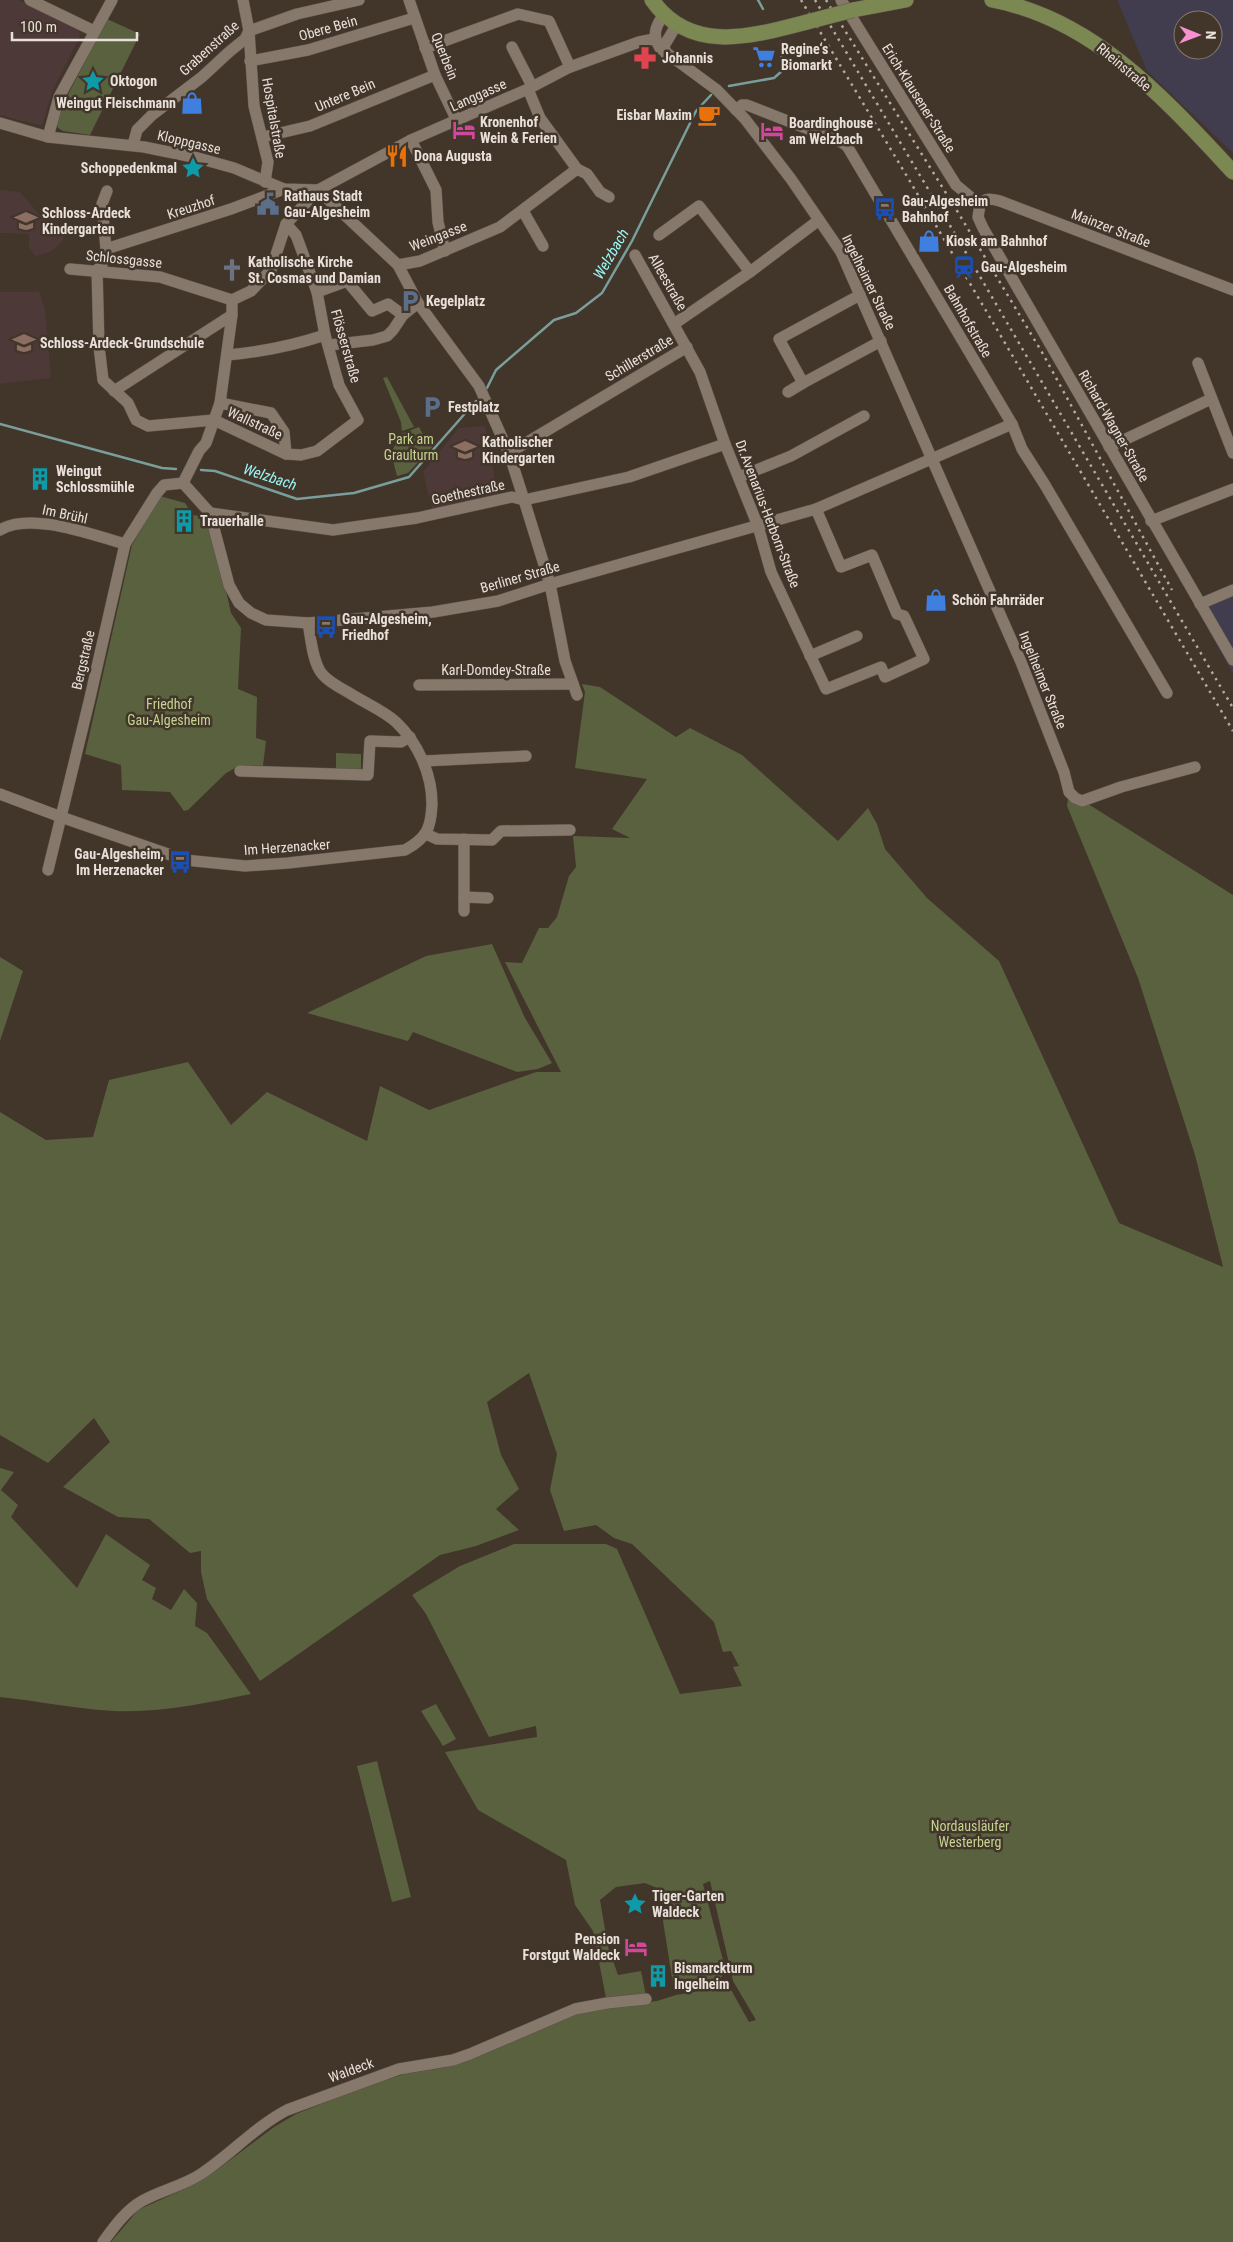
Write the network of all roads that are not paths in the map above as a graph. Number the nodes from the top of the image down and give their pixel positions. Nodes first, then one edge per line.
1 (30, 0) edge
2 (112, 0) edge
3 (243, 0) edge
4 (359, 0) edge
5 (408, 0) edge
6 (652, 0) edge
7 (841, 0) edge
8 (906, 0) edge
9 (997, 0) edge
10 (1019, 3) edge
11 (664, 14) junction
12 (414, 18) junction
13 (677, 24) junction
14 (94, 31) junction
15 (249, 31) junction
16 (654, 39) junction
17 (512, 47) dead end
18 (426, 48) junction
19 (666, 54) junction
20 (250, 61) junction
21 (570, 67) junction
22 (435, 75) junction
23 (530, 88) junction
24 (736, 110) junction
25 (457, 121) junction
26 (0, 123) edge
27 (48, 137) junction
28 (263, 137) junction
29 (412, 140) junction
30 (133, 145) junction
31 (577, 169) junction
32 (1233, 172) edge
33 (265, 182) junction
34 (284, 189) junction
35 (318, 190) junction
36 (107, 192) dead end
37 (608, 197) dead end
38 (980, 205) junction
39 (523, 210) junction
40 (819, 220) junction
41 (286, 224) junction
42 (659, 236) dead end
43 (543, 246) dead end
44 (106, 249) junction
45 (445, 250) junction
46 (635, 255) dead end
47 (398, 265) junction
48 (70, 269) dead end
49 (97, 270) junction
50 (750, 272) junction
51 (1233, 290) edge
52 (317, 292) junction
53 (860, 295) junction
54 (232, 300) junction
55 (418, 303) junction
56 (232, 315) junction
57 (403, 315) junction
58 (674, 324) junction
59 (327, 340) junction
60 (881, 341) junction
61 (687, 347) junction
62 (227, 355) junction
63 (1198, 363) dead end
64 (804, 383) junction
65 (114, 392) junction
66 (788, 392) dead end
67 (1211, 399) junction
68 (220, 403) junction
69 (864, 416) dead end
70 (214, 420) junction
71 (358, 420) joint
72 (1012, 424) junction
73 (725, 444) junction
74 (1109, 447) junction
75 (509, 453) junction
76 (1233, 453) edge
77 (286, 454) junction
78 (930, 458) junction
79 (739, 476) junction
80 (183, 483) junction
81 (1233, 489) edge
82 (524, 500) junction
83 (816, 509) junction
84 (210, 513) junction
85 (1151, 521) junction
86 (758, 526) junction
87 (1, 527) edge
88 (124, 544) junction
89 (550, 584) junction
90 (1233, 590) edge
91 (1200, 604) junction
92 (308, 623) junction
93 (857, 636) dead end
94 (810, 656) junction
95 (1233, 660) edge
96 (419, 685) dead end
97 (1167, 693) dead end
98 (410, 737) junction
99 (526, 756) dead end
100 (424, 761) junction
101 (1194, 767) dead end
102 (240, 771) dead end
103 (0, 794) edge
104 (60, 817) junction
105 (570, 830) dead end
106 (426, 834) junction
107 (464, 840) junction
108 (48, 870) dead end
109 (464, 897) junction
110 (488, 898) dead end
111 (464, 911) dead end
112 (646, 1999) dead end
113 (103, 2242) edge

1 - 14 street
2 - 14 street
3 - 15 street, Hospitalstraße
4 - 15 street, Grabenstraße
5 - 12 street, Querbein
6 - 11 main road
7 - 38 street, Erich-Klausener-Straße
8 - 13 main road, bridge
9 - 10 main road, Rheinstraße
10 - 32 main road, Rheinstraße
11 - 13 main road
11 - 16 street
12 - 18 street, Querbein
12 - 20 street, Obere Bein
13 - 19 street
14 - 27 street
15 - 20 street, Hospitalstraße
15 - 30 street, Grabenstraße
16 - 19 street
16 - 21 street, Langgasse
17 - 23 street
18 - 21 street
18 - 22 street, Querbein
19 - 24 street
20 - 28 street, Hospitalstraße
21 - 23 street, Langgasse
22 - 25 street, Querbein
22 - 28 street, Untere Bein
23 - 25 street, Langgasse
23 - 31 street
24 - 40 street, Ingelheimer Straße
24 - 72 street, Bahnhofstraße
25 - 29 street, Langgasse
26 - 27 street, Kloppgasse
27 - 30 street, Kloppgasse
28 - 33 street, Hospitalstraße
29 - 35 street, Langgasse
29 - 45 street
30 - 33 street, Kloppgasse
31 - 37 street
31 - 39 street, Weingasse
33 - 34 street, Kloppgasse
34 - 35 street, Kloppgasse
34 - 44 street, Kreuzhof
35 - 41 street
35 - 47 street, Weingasse
36 - 44 street
38 - 51 street, Mainzer Straße
38 - 74 street, Richard-Wagner-Straße
39 - 43 street
39 - 45 street, Weingasse
40 - 50 street, Schillerstraße
40 - 53 street, Ingelheimer Straße
41 - 52 street, Flösserstraße
41 - 54 street
42 - 50 street
44 - 49 street
45 - 47 street, Weingasse
46 - 58 street, Alleestraße
47 - 55 street
48 - 49 street, Schlossgasse
49 - 54 street, Schlossgasse
49 - 65 street, Wallstraße
50 - 58 street, Schillerstraße
52 - 57 street
52 - 59 street, Flösserstraße
53 - 60 street, Ingelheimer Straße
53 - 64 street
54 - 56 street
55 - 57 street
55 - 75 street, Karl-Domdey-Straße
56 - 62 street
56 - 65 street
57 - 59 street
58 - 61 street, Schillerstraße
59 - 62 street
59 - 71 street, Flösserstraße
60 - 64 street
60 - 78 street, Ingelheimer Straße
61 - 73 street, Dr.Avenarius-Herborn-Straße
61 - 75 street, Schillerstraße
62 - 68 street
63 - 67 street
64 - 66 street
65 - 70 street, Wallstraße
67 - 74 street
67 - 76 street
68 - 70 street
68 - 77 street
69 - 79 street
70 - 77 street, Wallstraße
70 - 80 street
71 - 77 street, Wallstraße
72 - 78 street
72 - 97 street, Bahnhofstraße
73 - 79 street, Dr.Avenarius-Herborn-Straße
73 - 82 street, Goethestraße
74 - 85 street, Richard-Wagner-Straße
75 - 82 street, Karl-Domdey-Straße
78 - 83 street, Berliner Straße
78 - 101 street, Ingelheimer Straße
79 - 86 street, Dr.Avenarius-Herborn-Straße
80 - 84 street, Berliner Straße
80 - 88 street, Bergstraße
81 - 85 street
82 - 84 street, Goethestraße
82 - 89 street, Karl-Domdey-Straße
83 - 86 street, Berliner Straße
83 - 94 street, Dr.Avenarius-Herborn-Straße
84 - 92 street, Berliner Straße
85 - 91 street, Richard-Wagner-Straße
86 - 89 street, Berliner Straße
86 - 94 street, Dr.Avenarius-Herborn-Straße
87 - 88 street, Im Brühl
88 - 104 street, Bergstraße
89 - 92 street, Berliner Straße
89 - 96 street, Karl-Domdey-Straße
90 - 91 street
91 - 95 street, Richard-Wagner-Straße
92 - 98 street
93 - 94 street
98 - 100 street
98 - 102 street
99 - 100 street
100 - 106 street
103 - 104 street, Im Herzenacker
104 - 106 street, Im Herzenacker
104 - 108 street, Bergstraße
105 - 107 street
106 - 107 street
107 - 109 street
109 - 110 street
109 - 111 street
112 - 113 street, Waldeck

